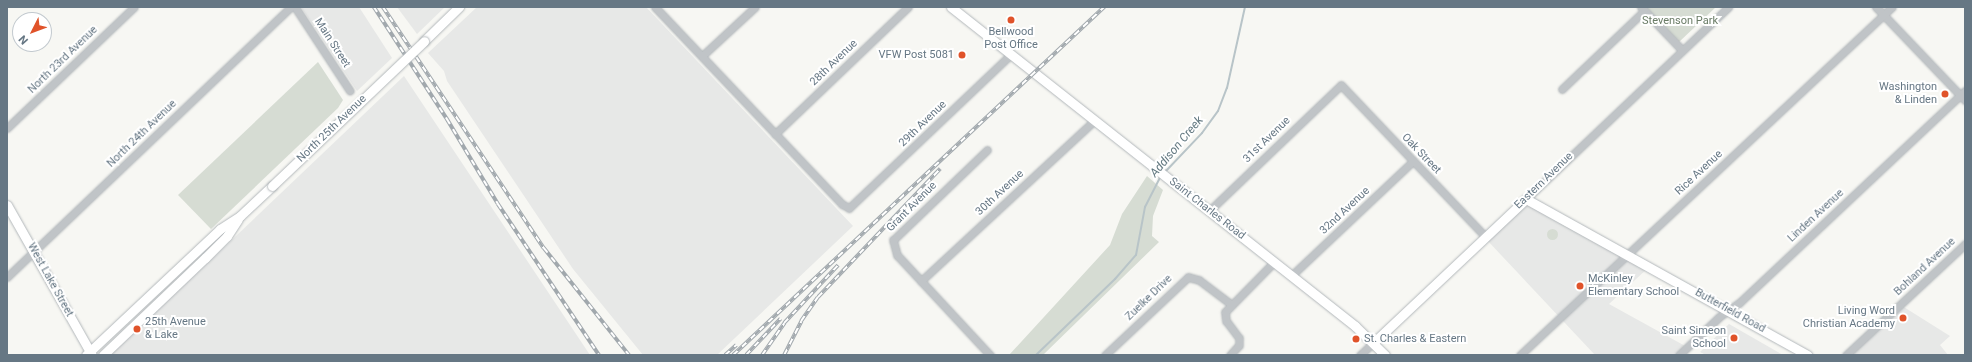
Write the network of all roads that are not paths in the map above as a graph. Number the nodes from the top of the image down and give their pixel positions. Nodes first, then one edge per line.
1 (134, 7) edge
2 (291, 7) edge
3 (295, 7) edge
4 (459, 7) edge
5 (656, 7) edge
6 (755, 7) edge
7 (908, 7) edge
8 (951, 7) edge
9 (1728, 7) edge
10 (1876, 7) edge
11 (1892, 7) edge
12 (1643, 9) edge
13 (1884, 15) junction
14 (1682, 50) junction
15 (1011, 54) junction
16 (702, 56) junction
17 (1341, 85) joint
18 (1562, 89) dead end
19 (350, 91) dead end
20 (1963, 95) edge
21 (1094, 120) junction
22 (7, 128) edge
23 (775, 134) junction
24 (987, 150) dead end
25 (1413, 161) junction
26 (1526, 199) junction
27 (7, 205) edge
28 (1208, 211) junction
29 (240, 216) junction
30 (1486, 237) junction
31 (1965, 244) edge
32 (34, 252) junction
33 (1627, 255) junction
34 (1274, 262) junction
35 (8, 275) edge
36 (1292, 276) junction
37 (921, 281) junction
38 (1232, 305) junction
39 (1729, 310) junction
40 (1373, 343) junction
41 (89, 354) edge
42 (103, 355) edge
43 (990, 355) edge
44 (1105, 355) edge
45 (1230, 355) edge
46 (1360, 355) edge
47 (1384, 355) edge
48 (1520, 355) edge
49 (1679, 355) edge
50 (1808, 355) edge
51 (1846, 355) edge

1 - 22 street, North 23rd Avenue
2 - 32 street, North 24th Avenue
3 - 19 street, Main Street
4 - 29 main road, North 25th Avenue, bridge
5 - 16 street
6 - 16 street
7 - 23 street, 28th Avenue
8 - 15 main road, Saint Charles Road
9 - 14 street, Eastern Avenue
10 - 13 street
11 - 13 street, Rice Avenue
12 - 14 street
12 - 18 street
13 - 20 street
13 - 33 street, Rice Avenue
14 - 26 street, Eastern Avenue
15 - 21 main road, Saint Charles Road
15 - 23 street, 29th Avenue
16 - 23 street
17 - 25 street, Oak Street
17 - 28 street, 31st Avenue
20 - 39 street, Linden Avenue
21 - 28 main road, Saint Charles Road
21 - 37 street, 30th Avenue
24 - 37 street, Grant Avenue
25 - 30 street, Oak Street
25 - 36 street, 32nd Avenue
26 - 30 main road, Eastern Avenue
26 - 33 main road, Butterfield Road
27 - 32 main road, West Lake Street
28 - 34 main road, Saint Charles Road
29 - 41 main road, North 25th Avenue
29 - 42 main road, North 25th Avenue
30 - 40 main road, Eastern Avenue
31 - 51 street, Bohland Avenue
32 - 35 street, North 24th Avenue
32 - 41 main road, West Lake Street
33 - 39 main road, Butterfield Road
33 - 48 street, Rice Avenue
34 - 36 main road, Saint Charles Road
34 - 38 street
36 - 40 main road, Saint Charles Road
37 - 43 street, Grant Avenue
38 - 44 street, Zuelke Drive
38 - 45 street
39 - 49 street, Linden Avenue
39 - 50 main road, Butterfield Road
40 - 46 street, Eastern Avenue
40 - 47 main road, Saint Charles Road

